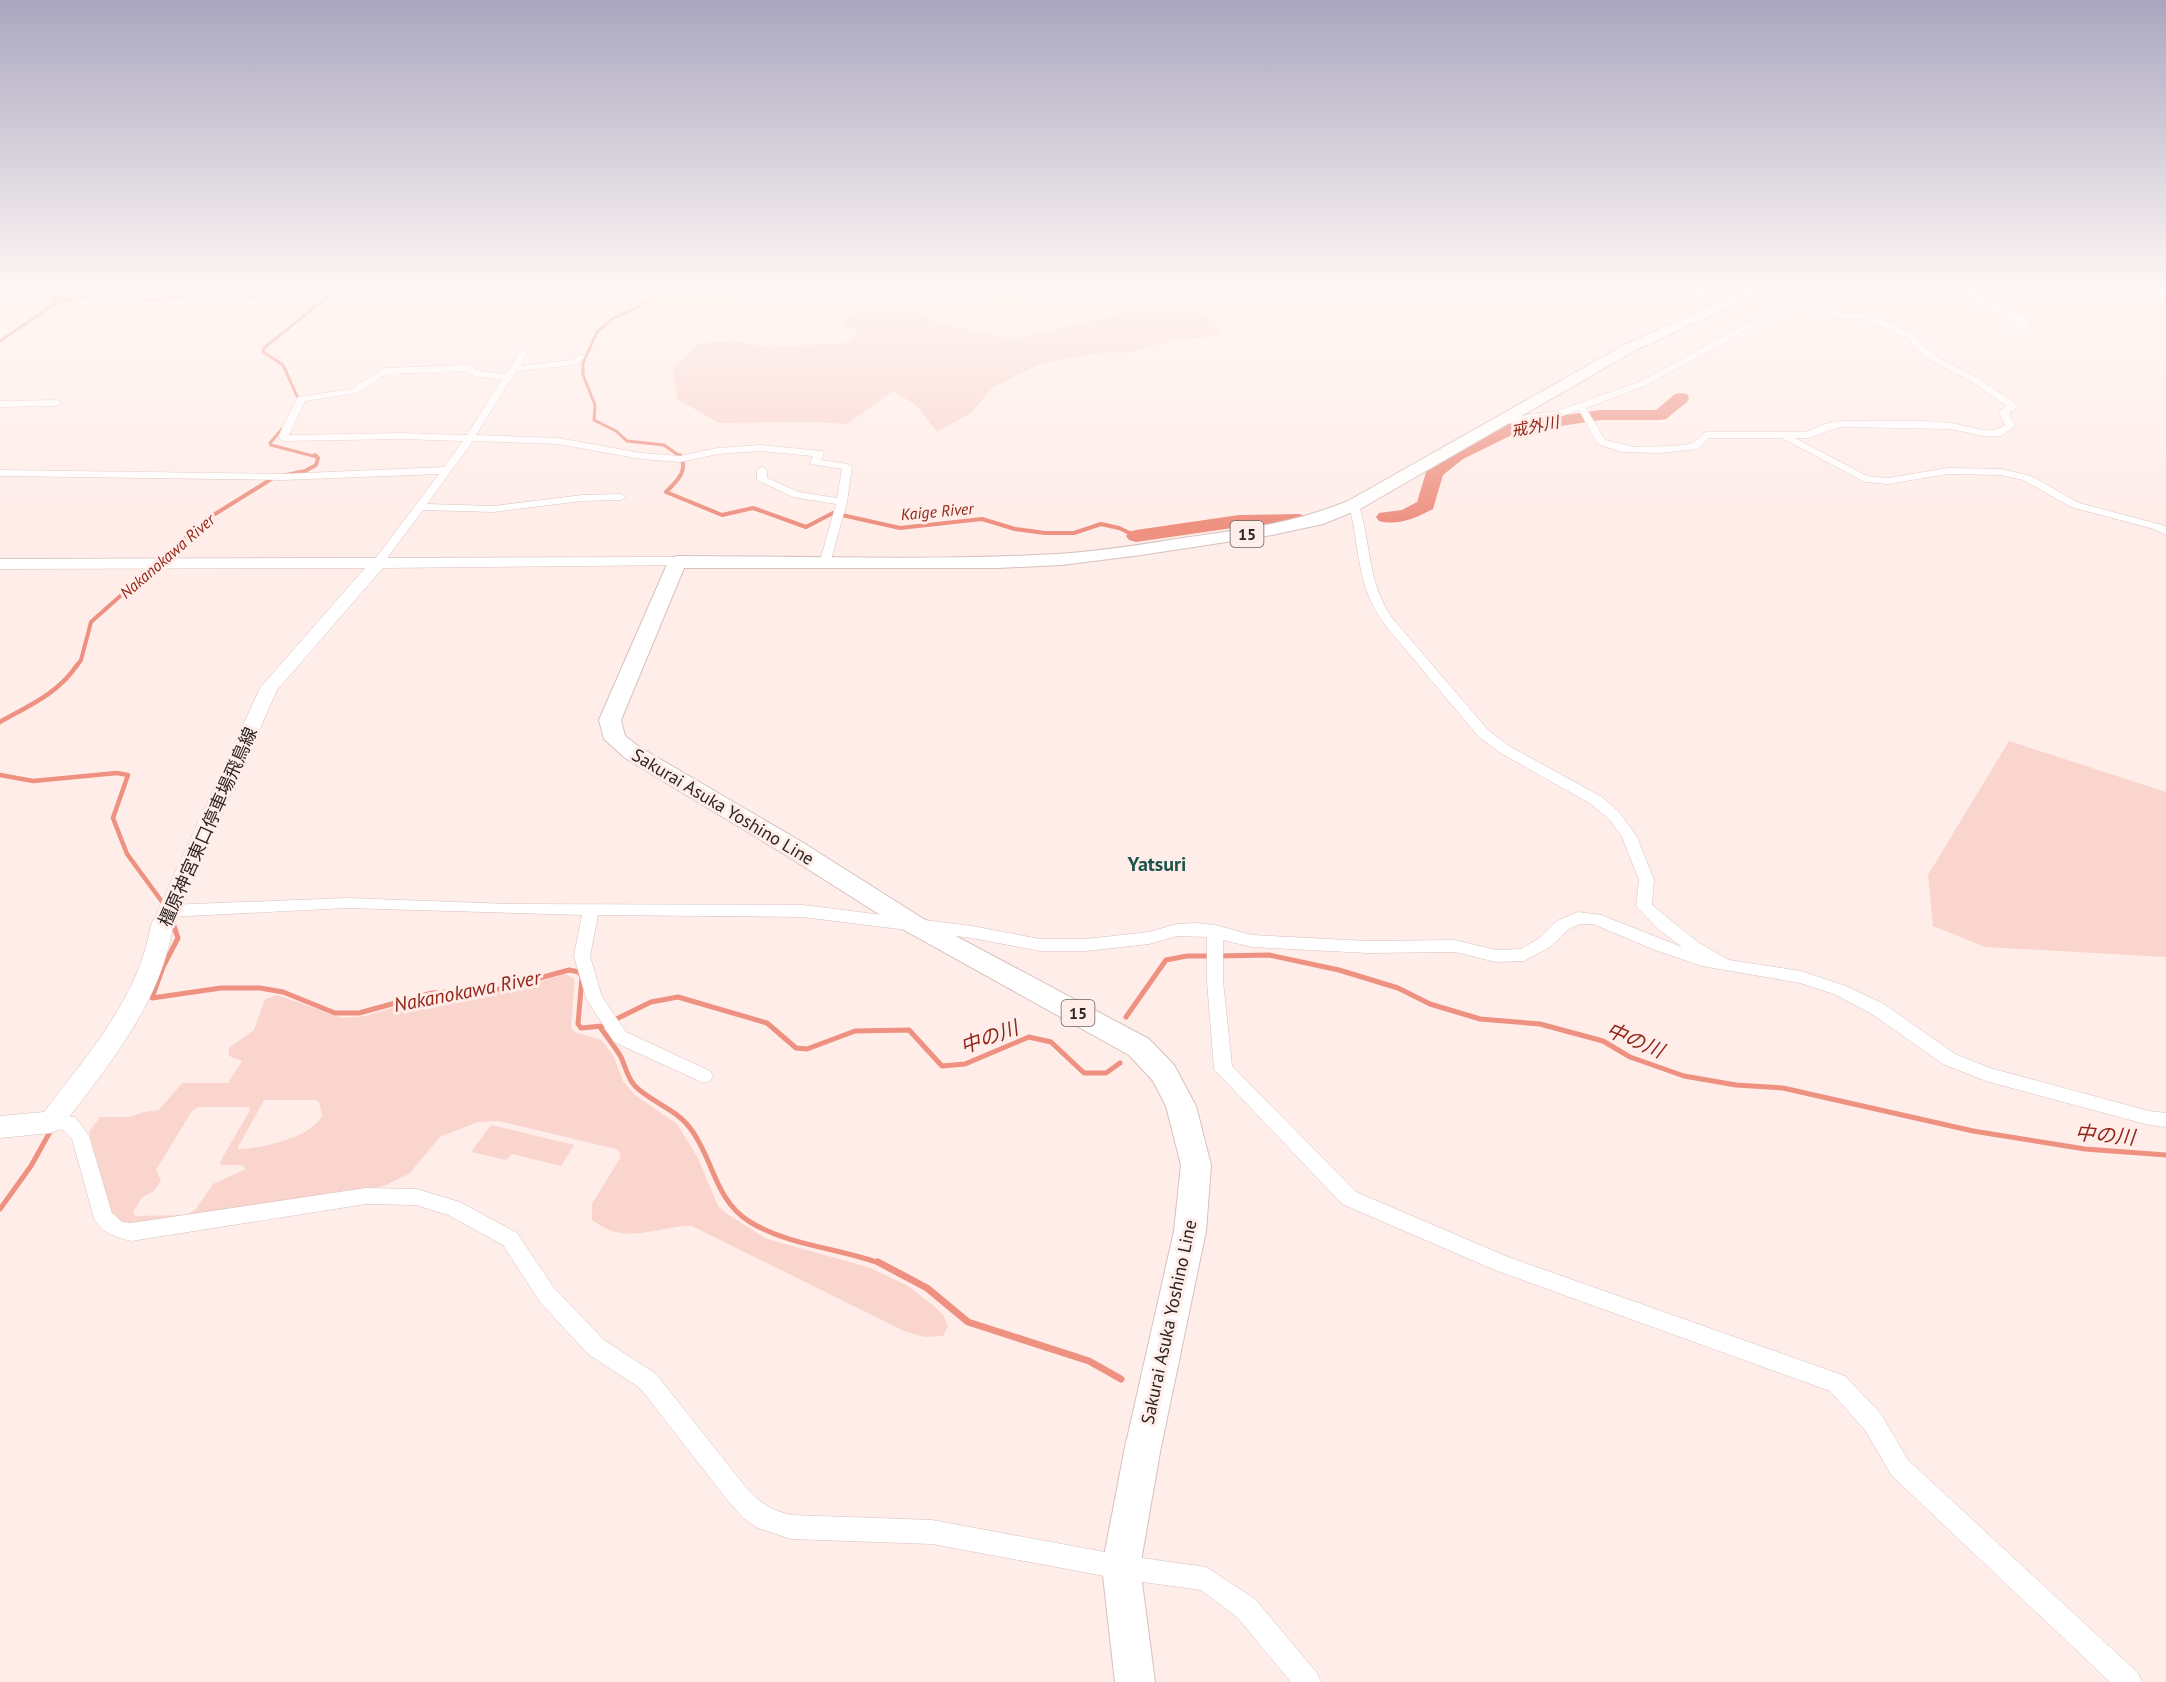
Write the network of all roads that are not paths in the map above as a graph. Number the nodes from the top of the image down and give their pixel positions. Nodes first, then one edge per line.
1 (514, 367) edge
2 (543, 367) edge
3 (1594, 367) edge
4 (1673, 367) edge
5 (1951, 367) edge
6 (511, 373) junction
7 (57, 403) dead end
8 (0, 404) edge
9 (1582, 408) junction
10 (1497, 422) junction
11 (1786, 437) junction
12 (468, 438) junction
13 (447, 471) junction
14 (762, 471) dead end
15 (0, 473) edge
16 (621, 497) dead end
17 (1354, 505) junction
18 (420, 507) junction
19 (840, 508) junction
20 (2166, 532) edge
21 (826, 561) junction
22 (677, 562) junction
23 (378, 563) junction
24 (0, 564) edge
25 (591, 910) junction
26 (168, 911) junction
27 (913, 924) junction
28 (1215, 948) junction
29 (1725, 965) junction
30 (704, 1076) dead end
31 (2166, 1120) edge
32 (51, 1122) junction
33 (0, 1127) edge
34 (1120, 1568) junction
35 (1135, 1682) edge
36 (1308, 1682) edge
37 (2129, 1682) edge

1 - 6 street
2 - 6 street
3 - 10 main road, 15
4 - 9 street
5 - 11 street
6 - 12 street
6 - 12 street
7 - 8 street
9 - 10 street
9 - 11 street
10 - 17 main road, 15
11 - 20 street
12 - 13 street
12 - 19 street
13 - 15 street
13 - 18 street
14 - 19 street
16 - 18 street
17 - 21 main road, 15
17 - 29 street
18 - 23 street
19 - 21 street
21 - 22 main road, 15
22 - 23 main road
22 - 27 main road, Sakurai Asuka Yoshino Line / 15
23 - 24 main road
23 - 26 main road, 橿原神宮東口停車場飛鳥線
25 - 26 street
25 - 27 street
25 - 30 street
26 - 32 main road, 橿原神宮東口停車場飛鳥線
27 - 28 street
27 - 34 main road, Sakurai Asuka Yoshino Line / 15
28 - 29 street
28 - 37 street
29 - 31 street
32 - 33 main road
32 - 34 street
34 - 35 main road, Sakurai Asuka Yoshino Line / 15
34 - 36 street

